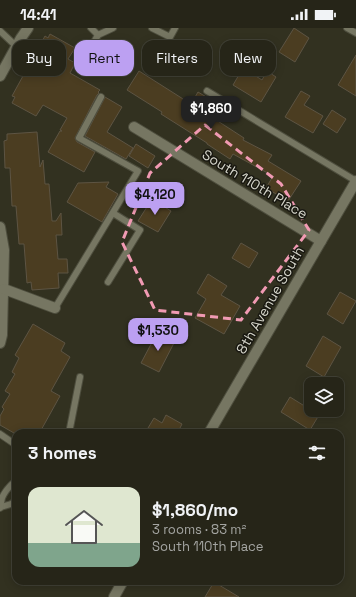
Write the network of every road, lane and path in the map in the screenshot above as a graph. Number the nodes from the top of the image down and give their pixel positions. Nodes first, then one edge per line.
1 (28, 28) edge
2 (91, 28) edge
3 (114, 28) edge
4 (152, 28) edge
5 (175, 28) edge
6 (347, 28) edge
7 (0, 31) edge
8 (98, 34) junction
9 (356, 34) edge
10 (20, 40) edge
11 (95, 40) edge
12 (12, 42) edge
13 (12, 54) edge
14 (0, 76) edge
15 (207, 91) dead end
16 (101, 97) dead end
17 (134, 127) dead end
18 (356, 181) edge
19 (113, 213) junction
20 (0, 227) edge
21 (321, 241) junction
22 (2, 250) edge
23 (108, 282) dead end
24 (4, 290) junction
25 (56, 308) joint
26 (0, 343) edge
27 (80, 377) dead end
28 (70, 429) edge
29 (211, 429) edge
30 (0, 434) edge
31 (12, 442) edge
32 (12, 484) edge
33 (12, 503) edge
34 (1, 507) edge
35 (121, 585) edge
36 (114, 597) edge

1 - 10 street
2 - 8 lane
3 - 8 lane
4 - 5 lane
6 - 9 lane
7 - 12 lane
8 - 11 lane
13 - 14 street
15 - 18 lane
16 - 19 lane
17 - 21 street, South 110th Place
18 - 21 street, 8th Avenue South
19 - 23 lane
19 - 25 lane
20 - 22 street
21 - 29 street, 8th Avenue South
22 - 24 street
24 - 25 street
24 - 26 street
27 - 28 lane
30 - 31 lane
32 - 34 lane
33 - 34 lane
35 - 36 street

